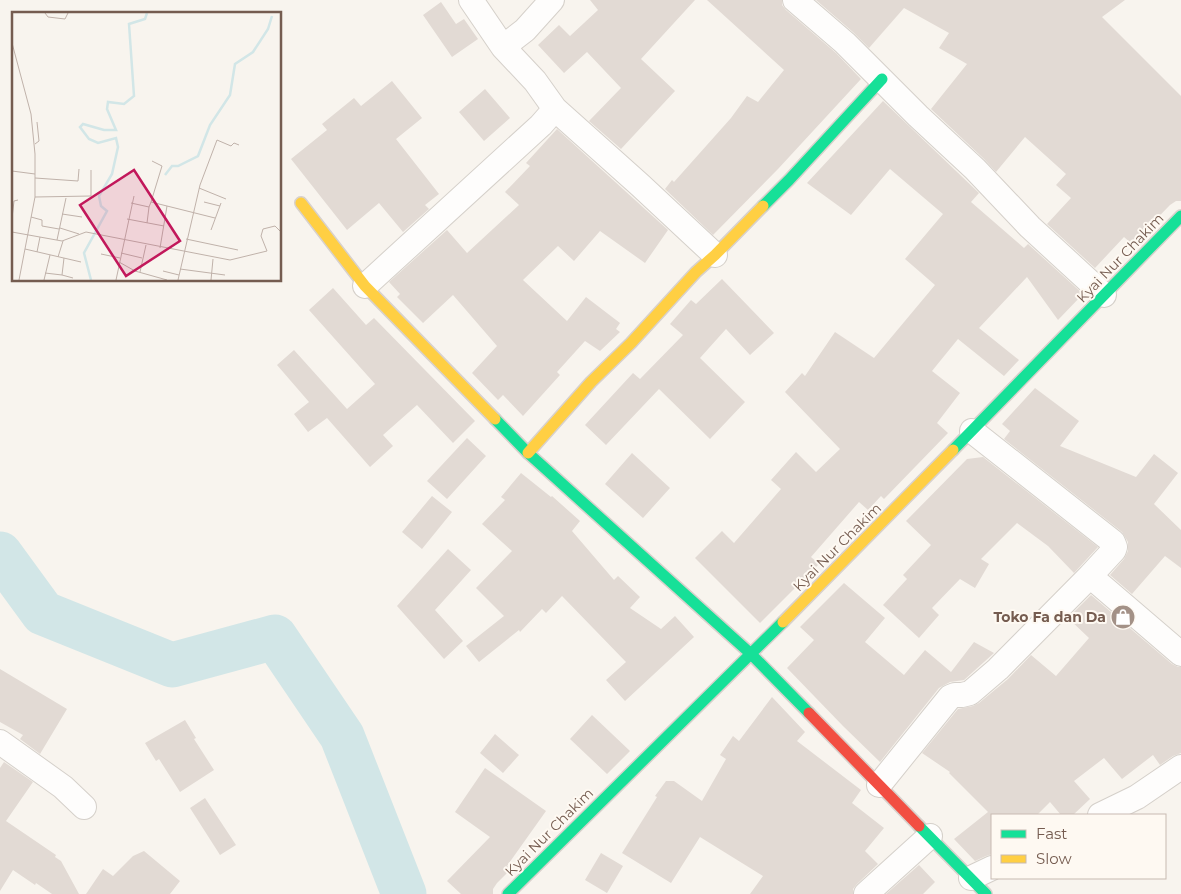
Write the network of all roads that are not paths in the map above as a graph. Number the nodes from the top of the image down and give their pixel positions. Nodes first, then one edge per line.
1 (471, 0) edge
2 (552, 0) edge
3 (795, 0) edge
4 (503, 47) junction
5 (882, 79) junction
6 (555, 109) junction
7 (301, 203) dead end
8 (1181, 216) edge
9 (715, 255) junction
10 (365, 286) junction
11 (1104, 295) junction
12 (972, 431) junction
13 (528, 453) junction
14 (1090, 576) junction
15 (751, 654) junction
16 (1181, 654) edge
17 (0, 742) edge
18 (1181, 766) edge
19 (879, 785) junction
20 (84, 807) dead end
21 (1102, 814) edge
22 (930, 836) junction
23 (991, 869) edge
24 (979, 886) edge
25 (508, 894) edge
26 (866, 894) edge

1 - 4 street
2 - 4 street
3 - 5 street
4 - 6 street
5 - 9 street
5 - 11 street
6 - 9 street
6 - 10 street
7 - 10 street
8 - 11 street, Kyai Nur Chakim
9 - 13 street
10 - 13 street
11 - 12 street, Kyai Nur Chakim
12 - 14 street
12 - 15 street, Kyai Nur Chakim
13 - 15 street
14 - 16 street
14 - 19 street
15 - 19 street
15 - 25 street, Kyai Nur Chakim
17 - 20 street
18 - 21 street
19 - 22 street
22 - 24 street
22 - 26 street
23 - 24 street

